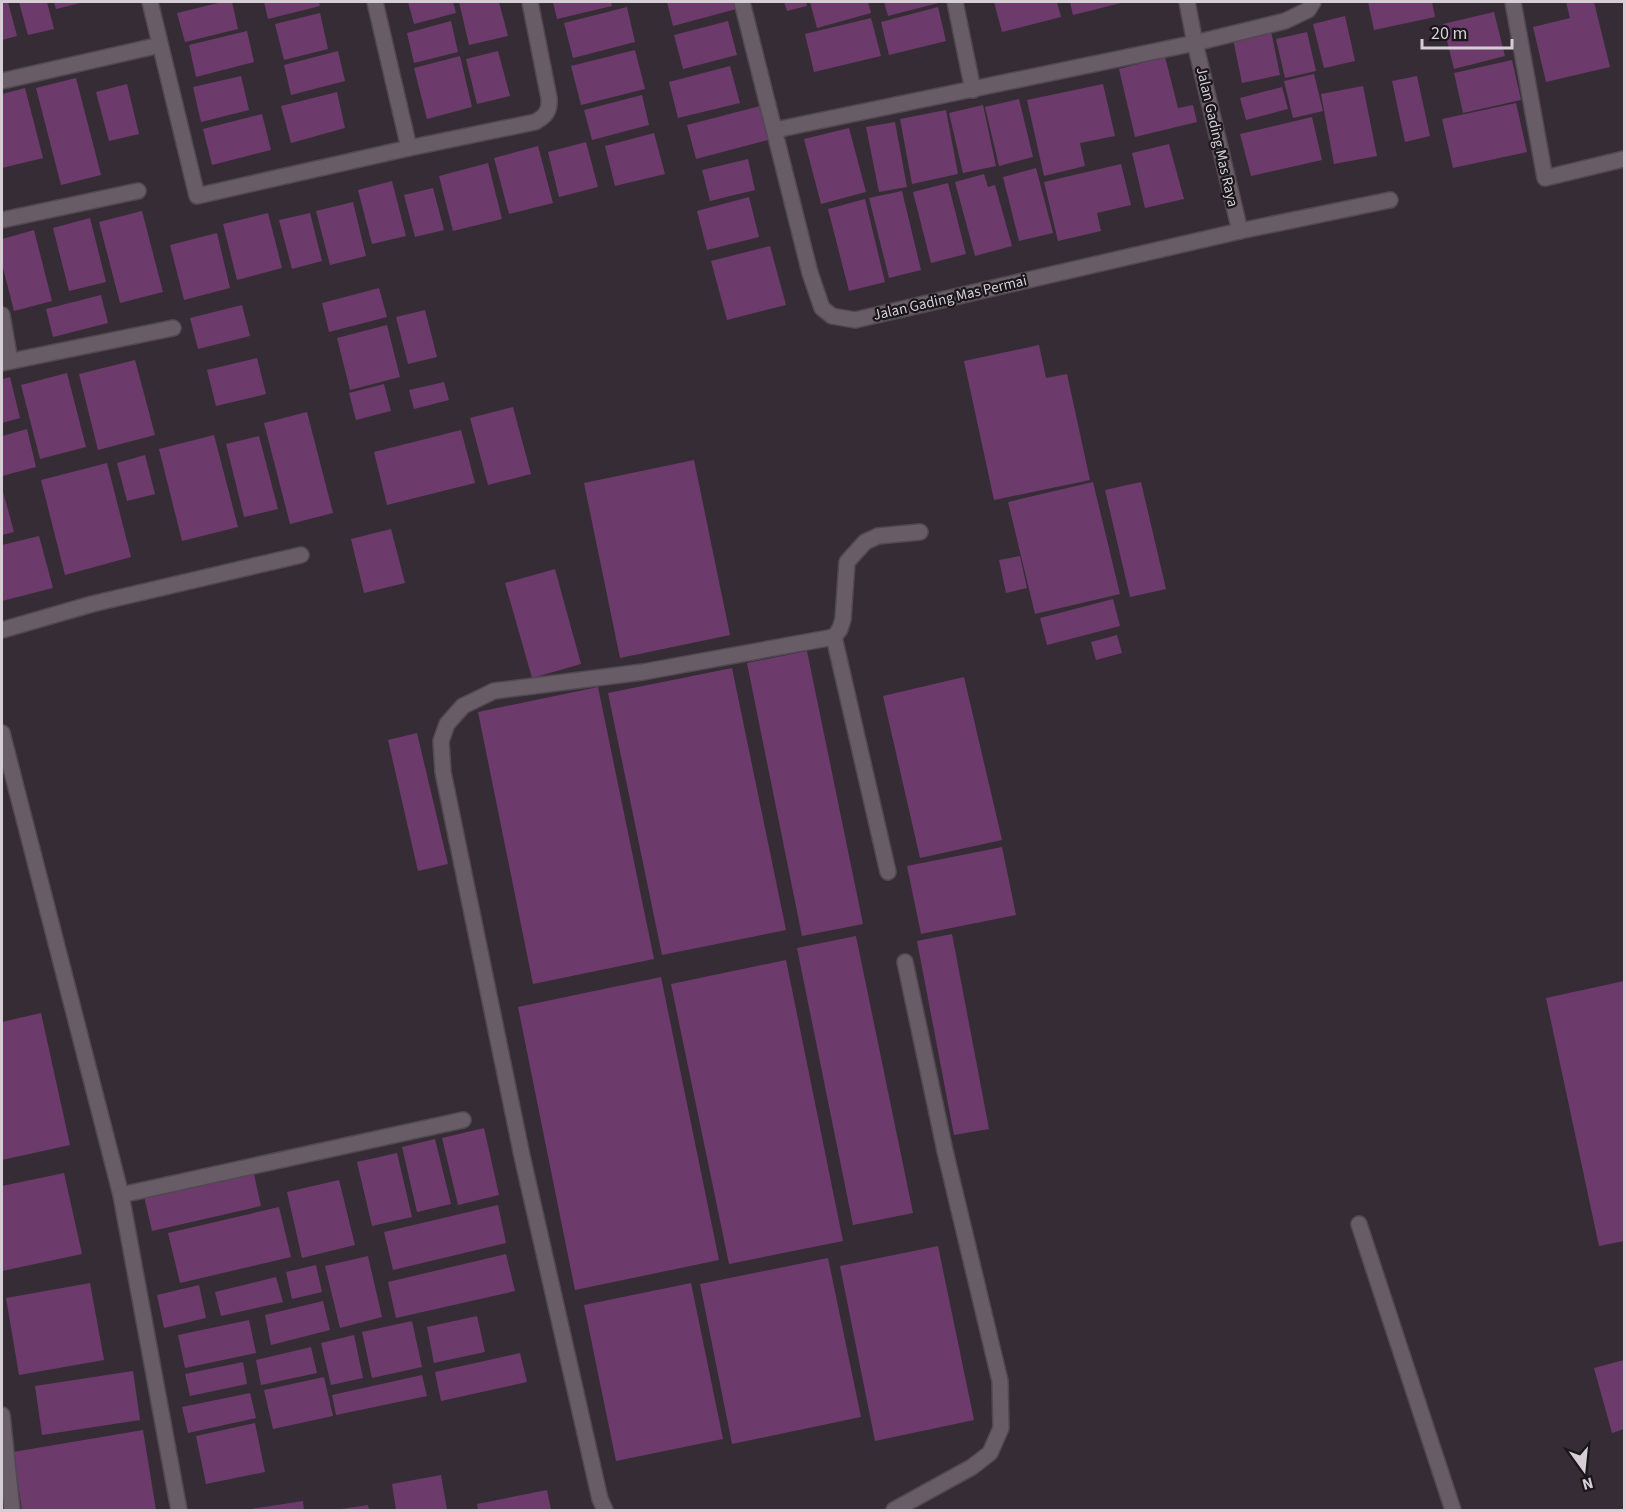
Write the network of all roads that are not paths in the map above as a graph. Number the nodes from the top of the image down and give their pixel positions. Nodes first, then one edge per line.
1 (150, 2) edge
2 (375, 2) edge
3 (530, 2) edge
4 (742, 2) edge
5 (955, 2) edge
6 (1187, 2) edge
7 (1313, 2) edge
8 (1513, 2) edge
9 (1195, 43) junction
10 (160, 45) junction
11 (2, 81) edge
12 (973, 90) junction
13 (775, 130) junction
14 (410, 148) junction
15 (1624, 159) edge
16 (138, 191) dead end
17 (1390, 200) dead end
18 (2, 220) edge
19 (1240, 231) junction
20 (2, 315) edge
21 (173, 328) dead end
22 (6, 362) edge
23 (920, 531) dead end
24 (301, 555) dead end
25 (2, 630) edge
26 (834, 637) junction
27 (2, 733) edge
28 (888, 872) dead end
29 (905, 962) dead end
30 (463, 1120) dead end
31 (121, 1194) junction
32 (1359, 1224) dead end
33 (2, 1415) edge
34 (12, 1510) edge
35 (179, 1510) edge
36 (605, 1510) edge
37 (894, 1510) edge
38 (1453, 1510) edge

1 - 10 street
2 - 14 street
3 - 14 street
4 - 13 street, Jalan Gading Mas Permai
5 - 12 street
6 - 9 street, Jalan Gading Mas Raya
7 - 9 street
8 - 15 street
9 - 12 street
9 - 19 street, Jalan Gading Mas Raya
10 - 11 street
10 - 14 street
12 - 13 street
13 - 19 street, Jalan Gading Mas Permai
16 - 18 street
17 - 19 street, Jalan Gading Mas Permai
20 - 22 street
21 - 22 street
23 - 26 street
24 - 25 street
26 - 28 street
26 - 36 street
27 - 31 street
29 - 37 street
30 - 31 street
31 - 35 street
32 - 38 street
33 - 34 street

